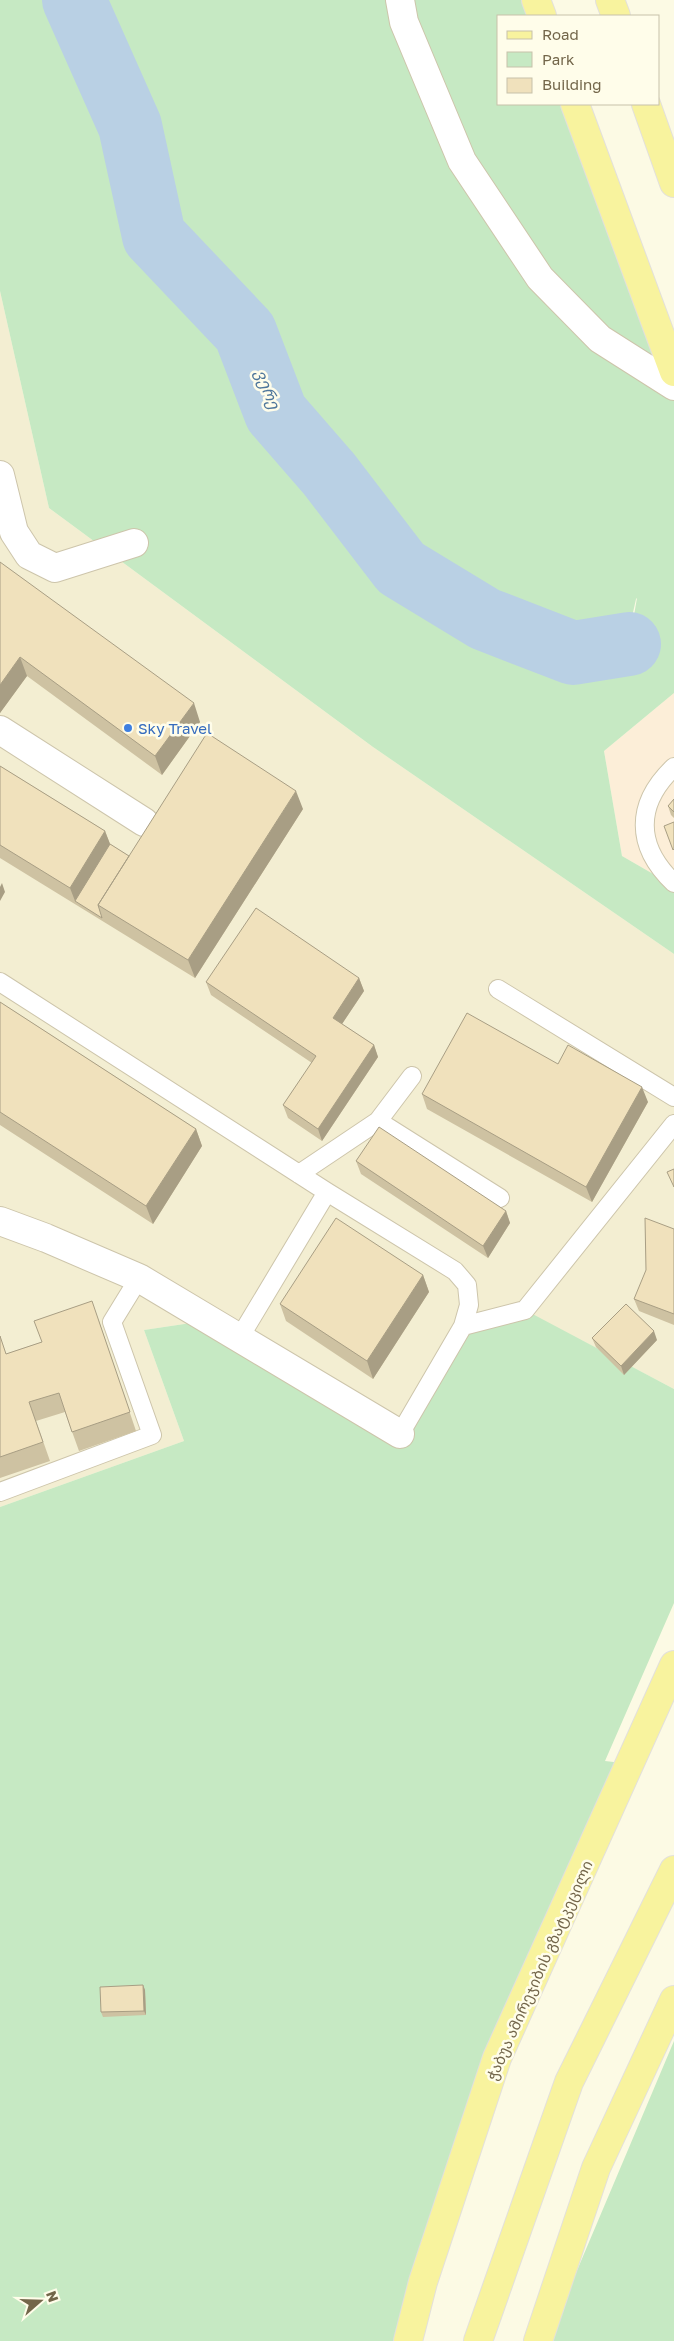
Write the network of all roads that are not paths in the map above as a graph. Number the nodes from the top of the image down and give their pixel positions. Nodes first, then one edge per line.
1 (400, 0) edge
2 (536, 0) edge
3 (610, 0) edge
4 (542, 15) edge
5 (616, 15) edge
6 (575, 105) edge
7 (646, 105) edge
8 (674, 183) edge
9 (674, 372) edge
10 (674, 386) edge
11 (0, 475) edge
12 (134, 543) dead end
13 (0, 730) edge
14 (674, 767) edge
15 (144, 822) dead end
16 (674, 883) edge
17 (0, 982) edge
18 (498, 989) dead end
19 (412, 1076) dead end
20 (674, 1097) edge
21 (378, 1121) junction
22 (674, 1124) edge
23 (299, 1174) junction
24 (327, 1192) junction
25 (500, 1198) dead end
26 (0, 1222) edge
27 (139, 1278) junction
28 (463, 1326) junction
29 (240, 1337) junction
30 (400, 1434) joint
31 (0, 1492) edge
32 (674, 1665) edge
33 (674, 1870) edge
34 (674, 2000) edge
35 (408, 2341) edge
36 (478, 2341) edge
37 (538, 2341) edge

1 - 10 street
2 - 4 main road
3 - 5 main road
6 - 9 main road
7 - 8 main road
11 - 12 street
13 - 15 street
14 - 16 lane
17 - 23 lane
18 - 20 lane
19 - 21 lane
21 - 23 lane
21 - 25 lane
22 - 28 lane
23 - 24 lane
24 - 28 lane
24 - 29 lane
26 - 27 street
27 - 29 street
27 - 31 lane
28 - 30 lane
29 - 30 street
32 - 35 main road, ჭაბუა ამირეჯიბის გზატკეცილი
33 - 36 main road
34 - 37 main road

